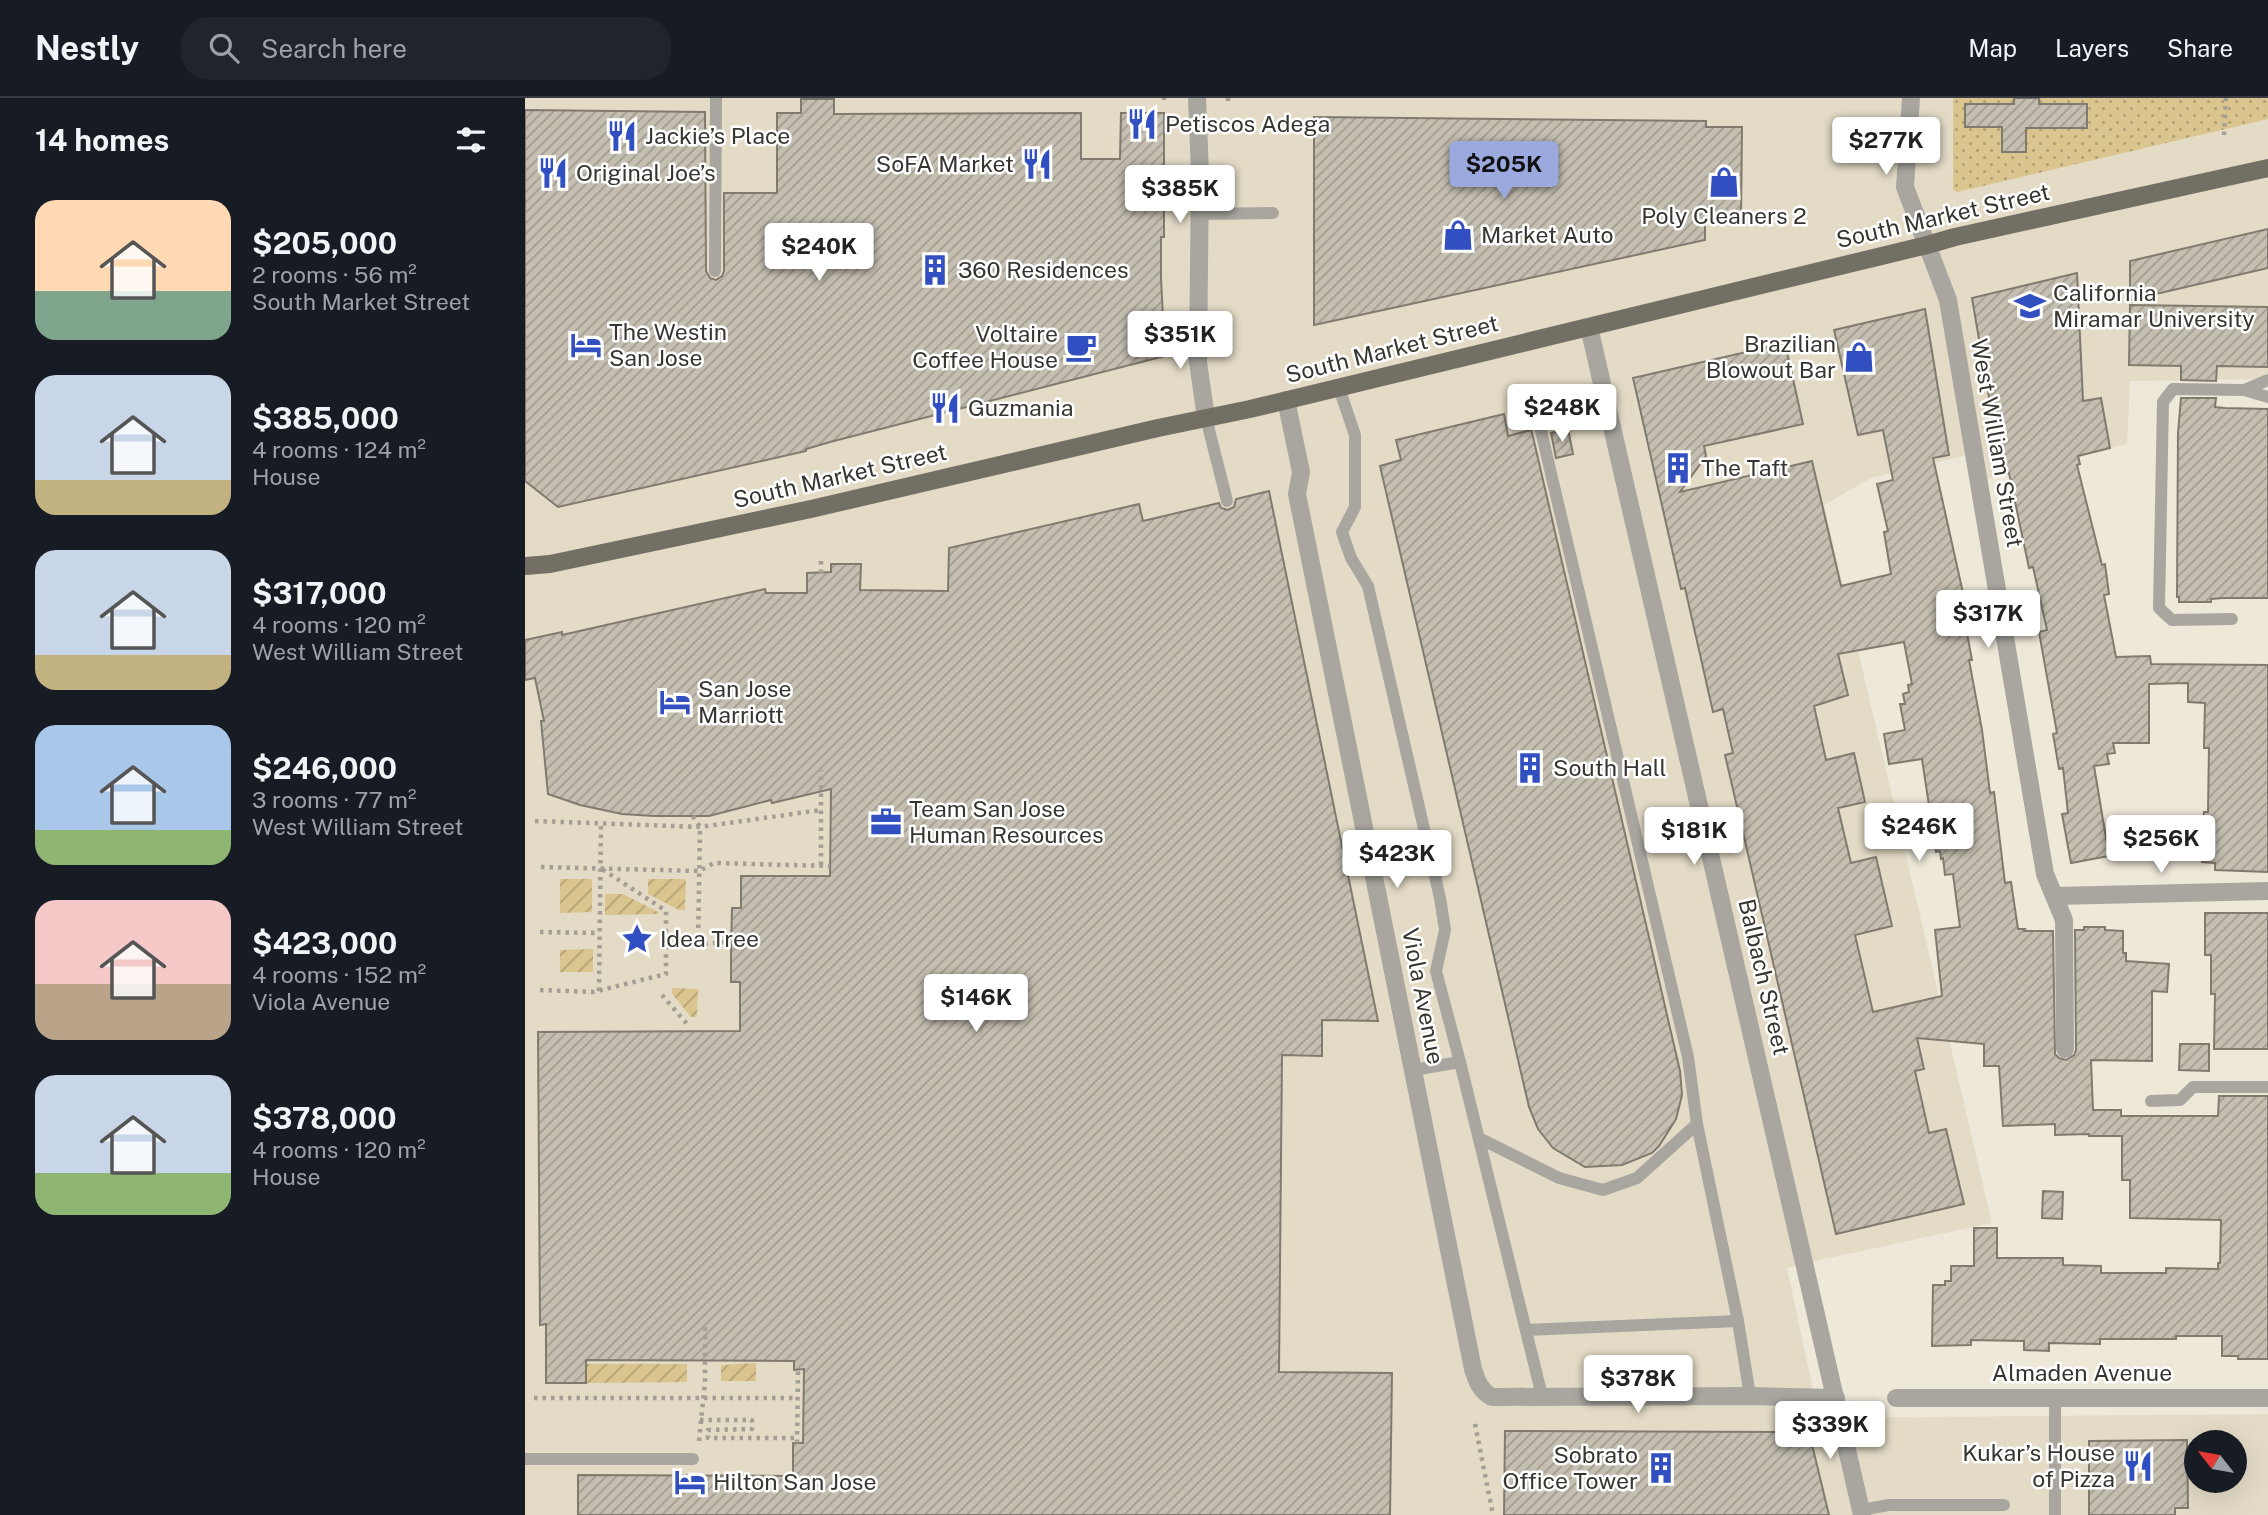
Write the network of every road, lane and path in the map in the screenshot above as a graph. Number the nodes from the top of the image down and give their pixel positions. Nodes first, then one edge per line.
1 (716, 98) edge
2 (1197, 98) edge
3 (1911, 98) edge
4 (2226, 98) edge
5 (2224, 135) dead end
6 (2268, 168) edge
7 (1273, 213) dead end
8 (1199, 214) junction
9 (1927, 246) junction
10 (715, 271) dead end
11 (1589, 327) junction
12 (2268, 380) edge
13 (1339, 388) junction
14 (2244, 390) junction
15 (2268, 397) edge
16 (1286, 401) junction
17 (1206, 418) junction
18 (1538, 418) dead end
19 (1227, 501) dead end
20 (821, 559) dead end
21 (525, 566) edge
22 (821, 573) dead end
23 (2232, 620) dead end
24 (821, 770) dead end
25 (821, 810) junction
26 (694, 816) dead end
27 (535, 821) dead end
28 (601, 823) junction
29 (699, 827) junction
30 (821, 865) junction
31 (830, 866) dead end
32 (541, 867) dead end
33 (600, 869) junction
34 (699, 871) junction
35 (2268, 891) edge
36 (2055, 896) junction
37 (540, 932) dead end
38 (599, 933) junction
39 (731, 941) dead end
40 (679, 945) dead end
41 (698, 946) junction
42 (540, 990) dead end
43 (599, 991) junction
44 (662, 995) dead end
45 (688, 1024) dead end
46 (2065, 1049) dead end
47 (1460, 1062) junction
48 (1413, 1070) junction
49 (2268, 1087) edge
50 (2151, 1101) dead end
51 (1697, 1124) junction
52 (1479, 1138) junction
53 (1738, 1321) junction
54 (705, 1323) dead end
55 (1526, 1330) junction
56 (798, 1370) dead end
57 (1542, 1396) junction
58 (1750, 1396) junction
59 (534, 1398) dead end
60 (703, 1398) junction
61 (798, 1398) junction
62 (1836, 1398) junction
63 (1896, 1398) dead end
64 (2055, 1398) junction
65 (2268, 1398) edge
66 (700, 1420) junction
67 (1475, 1424) dead end
68 (699, 1444) dead end
69 (525, 1459) edge
70 (693, 1459) dead end
71 (2004, 1505) dead end
72 (1862, 1513) edge
73 (1493, 1515) edge
74 (2055, 1515) edge

1 - 10 lane
2 - 8 street
3 - 9 street, West William Street
4 - 5 path
6 - 9 main road, South Market Street
7 - 8 lane
8 - 17 street
9 - 11 main road, South Market Street
9 - 36 street, West William Street
11 - 13 main road, South Market Street
11 - 62 street, Balbach Street
12 - 14 lane
13 - 16 main road, South Market Street
13 - 47 lane
14 - 15 lane
14 - 23 lane
16 - 17 main road, South Market Street
16 - 48 street, Viola Avenue
17 - 19 lane
17 - 21 main road, South Market Street
18 - 51 lane
20 - 22 path
24 - 25 path
25 - 29 path
25 - 30 path
26 - 29 path
27 - 28 path
28 - 29 path
28 - 33 path
29 - 34 path
30 - 31 path
30 - 34 path
32 - 33 path
33 - 34 path
33 - 38 path
33 - 43 path
34 - 41 path
35 - 36 street
36 - 46 street, West William Street
37 - 38 path
38 - 43 path
39 - 41 path
40 - 41 path
42 - 43 path
44 - 45 path
47 - 48 lane
47 - 52 lane
48 - 57 street, Viola Avenue
49 - 50 lane
51 - 52 lane
51 - 53 lane
52 - 55 lane
53 - 55 lane
53 - 58 lane
54 - 60 path
55 - 57 lane
56 - 61 path
57 - 58 street
58 - 62 street
59 - 60 path
60 - 61 path
60 - 66 path
61 - 66 path
62 - 72 street, Balbach Street
63 - 64 street, Almaden Avenue
64 - 65 street, Almaden Avenue
64 - 74 lane
66 - 68 path
67 - 73 path
69 - 70 lane
71 - 72 lane

